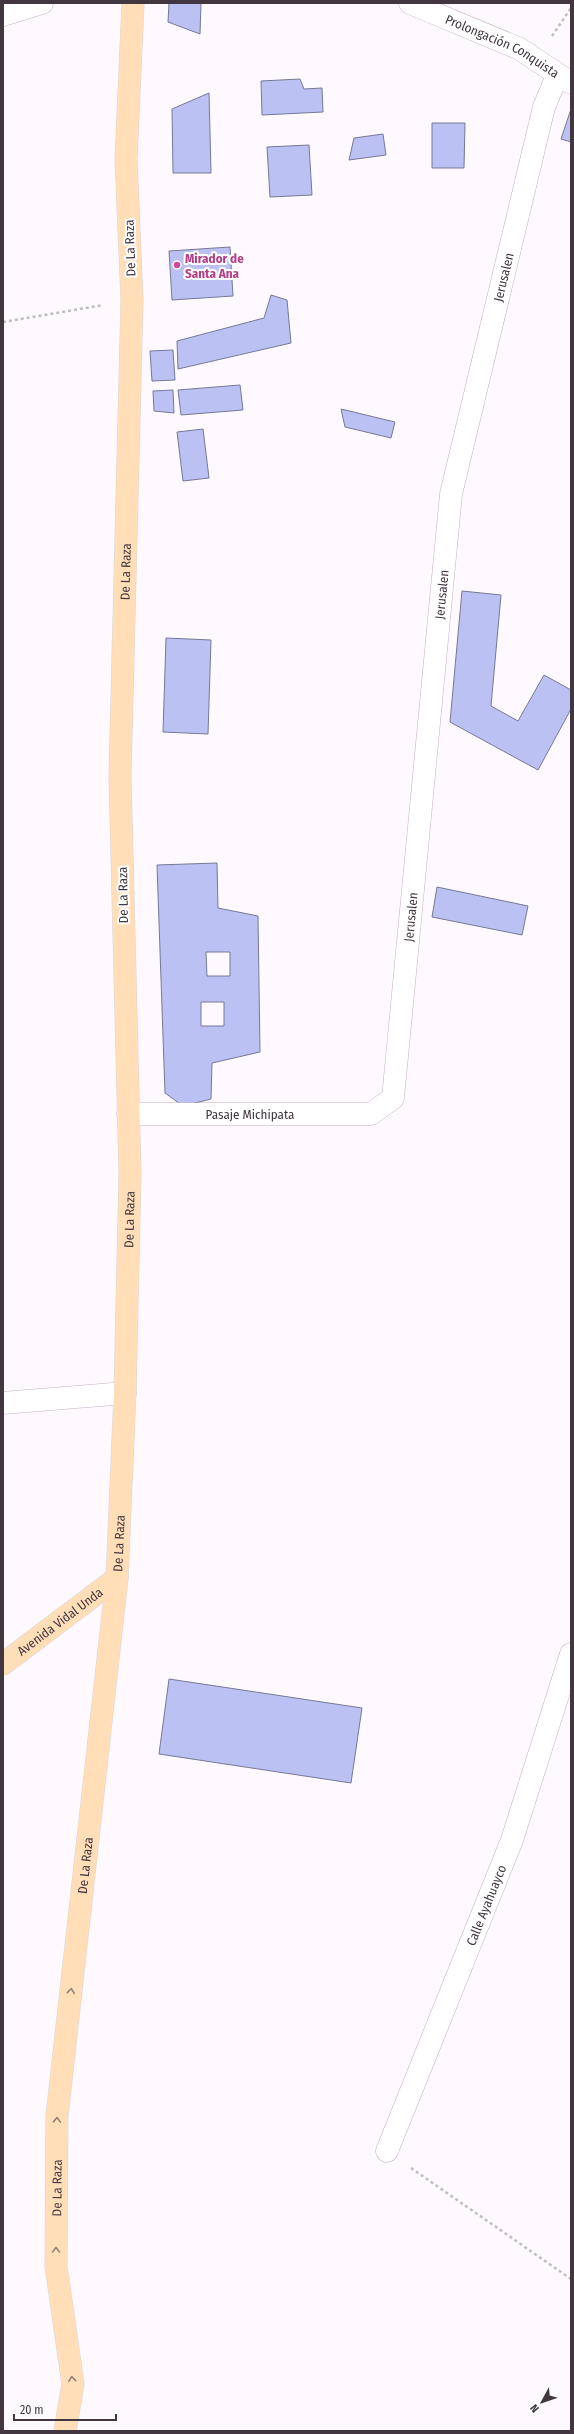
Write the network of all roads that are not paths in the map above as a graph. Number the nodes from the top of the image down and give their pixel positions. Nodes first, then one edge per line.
1 (42, 3) edge
2 (133, 3) edge
3 (410, 3) edge
4 (3, 15) edge
5 (564, 79) edge
6 (128, 1114) junction
7 (371, 1114) joint
8 (125, 1393) junction
9 (3, 1403) edge
10 (117, 1578) junction
11 (571, 1654) edge
12 (3, 1664) edge
13 (387, 2151) road end
14 (65, 2431) edge

1 - 4 street
2 - 6 main road, De La Raza
3 - 5 street, Prolongación Conquista
5 - 7 street, Jerusalen
6 - 7 street, Pasaje Michipata
6 - 8 main road, De La Raza
8 - 9 street
8 - 10 main road, De La Raza
10 - 12 main road, Avenida Vidal Unda
14 -> 10 main road, De La Raza
11 - 13 street, Calle Ayahuayco

